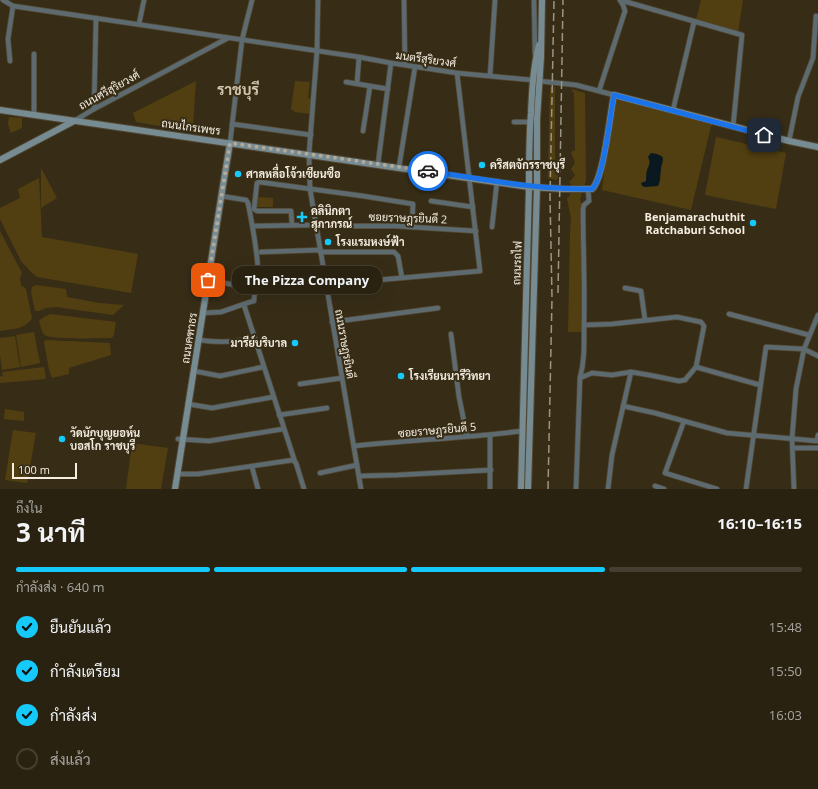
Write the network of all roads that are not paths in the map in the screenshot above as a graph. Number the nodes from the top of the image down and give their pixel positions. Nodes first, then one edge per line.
1 (3, 0) edge
2 (144, 0) edge
3 (252, 0) edge
4 (318, 0) edge
5 (404, 0) edge
6 (495, 0) edge
7 (534, 0) edge
8 (542, 0) edge
9 (620, 0) edge
10 (13, 6) junction
11 (816, 16) dead end
12 (96, 18) junction
13 (694, 22) junction
14 (139, 24) junction
15 (228, 38) junction
16 (541, 38) junction
17 (242, 40) junction
18 (317, 51) junction
19 (34, 54) dead end
20 (358, 57) junction
21 (535, 59) junction
22 (10, 61) dead end
23 (391, 63) junction
24 (405, 65) junction
25 (415, 67) junction
26 (457, 73) junction
27 (490, 76) junction
28 (532, 80) junction
29 (539, 80) junction
30 (346, 82) dead end
31 (357, 84) junction
32 (370, 86) junction
33 (388, 88) junction
34 (599, 91) junction
35 (614, 95) junction
36 (94, 109) junction
37 (0, 110) edge
38 (673, 110) junction
39 (34, 115) junction
40 (74, 121) junction
41 (514, 122) dead end
42 (530, 122) junction
43 (232, 124) junction
44 (733, 127) junction
45 (363, 131) dead end
46 (311, 135) junction
47 (789, 141) junction
48 (230, 143) junction
49 (818, 147) edge
50 (309, 154) junction
51 (0, 160) edge
52 (378, 164) junction
53 (399, 167) junction
54 (469, 177) junction
55 (497, 181) junction
56 (529, 186) junction
57 (537, 187) junction
58 (587, 189) junction
59 (310, 190) junction
60 (221, 196) junction
61 (431, 201) dead end
62 (473, 207) junction
63 (292, 225) junction
64 (315, 225) junction
65 (255, 226) dead end
66 (412, 226) junction
67 (492, 227) dead end
68 (476, 231) junction
69 (320, 251) junction
70 (261, 252) dead end
71 (277, 274) dead end
72 (402, 278) junction
73 (208, 280) junction
74 (325, 281) junction
75 (257, 286) junction
76 (625, 288) dead end
77 (244, 305) junction
78 (438, 308) dead end
79 (203, 313) junction
80 (729, 314) dead end
81 (818, 315) edge
82 (645, 320) junction
83 (817, 321) edge
84 (332, 322) junction
85 (584, 325) junction
86 (451, 334) dead end
87 (809, 335) junction
88 (254, 338) junction
89 (199, 340) junction
90 (804, 349) junction
91 (818, 356) edge
92 (263, 367) junction
93 (696, 367) junction
94 (194, 371) junction
95 (631, 372) junction
96 (342, 378) junction
97 (580, 378) junction
98 (300, 384) dead end
99 (760, 385) junction
100 (273, 397) junction
101 (188, 404) junction
102 (623, 406) junction
103 (327, 408) dead end
104 (279, 415) junction
105 (684, 421) junction
106 (283, 429) junction
107 (522, 431) junction
108 (490, 435) junction
109 (818, 435) edge
110 (467, 436) junction
111 (754, 436) junction
112 (792, 439) junction
113 (181, 440) junction
114 (354, 446) junction
115 (793, 448) junction
116 (818, 448) edge
117 (295, 462) junction
118 (357, 465) junction
119 (252, 467) junction
120 (490, 470) junction
121 (320, 473) dead end
122 (178, 474) junction
123 (359, 476) junction
124 (521, 480) junction
125 (528, 480) junction
126 (655, 486) dead end
127 (175, 489) edge
128 (258, 489) edge
129 (304, 489) edge
130 (361, 489) edge
131 (490, 489) edge
132 (521, 489) edge
133 (528, 489) edge
134 (576, 489) edge
135 (608, 489) edge
136 (664, 489) edge
137 (717, 489) edge
138 (746, 489) edge
139 (794, 489) edge

1 - 10 street
2 - 14 street
3 - 17 street
4 - 18 street, ถนนราษฎรยินดี
5 - 24 street
6 - 27 street
7 - 21 street
8 - 16 main road, ถนนรถไฟ
9 - 13 street
9 - 34 street
10 - 12 street, มนตรีสุริยวงศ์
10 - 22 street
11 - 47 street
12 - 14 street, มนตรีสุริยวงศ์
12 - 36 street
13 - 38 street
13 - 44 street
14 - 15 street, มนตรีสุริยวงศ์
15 - 17 street, มนตรีสุริยวงศ์
15 - 36 street, ถนนศรีสุริยวงศ์
16 - 21 main road, ถนนรถไฟ
16 - 29 main road, ถนนรถไฟ
17 - 18 street, มนตรีสุริยวงศ์
17 - 43 street
18 - 20 street, มนตรีสุริยวงศ์
18 - 46 street, ถนนราษฎรยินดี
19 - 39 street
20 - 23 street, มนตรีสุริยวงศ์
20 - 31 street
21 - 28 main road, ถนนรถไฟ
23 - 24 street, มนตรีสุริยวงศ์
23 - 33 street
24 - 25 street, มนตรีสุริยวงศ์
25 - 26 street, มนตรีสุริยวงศ์
25 - 53 street
26 - 27 street, มนตรีสุริยวงศ์
26 - 54 street
27 - 28 street, มนตรีสุริยวงศ์
28 - 42 main road, ถนนรถไฟ
29 - 34 street
29 - 57 main road, ถนนรถไฟ
30 - 31 street
31 - 32 street
32 - 33 street
32 - 45 street
33 - 52 street
34 - 35 street
35 - 38 main road
35 - 58 main road
36 - 40 street, ถนนศรีสุริยวงศ์
37 - 39 main road, ถนนไกรเพชร
38 - 44 main road
39 - 40 main road, ถนนไกรเพชร
40 - 48 main road, ถนนไกรเพชร
40 - 51 main road, ถนนศรีสุริยวงศ์
41 - 42 street
42 - 56 main road, ถนนรถไฟ
43 - 46 street
43 - 48 street
44 - 47 main road
46 - 50 street, ถนนราษฎรยินดี
47 - 49 main road
48 - 50 main road, ถนนไกรเพชร
48 - 60 main road, ถนนคฑาธร
50 - 52 main road, ถนนไกรเพชร
50 - 59 street, ถนนราษฎรยินดี
52 - 53 main road, ถนนไกรเพชร
53 - 54 main road, ถนนไกรเพชร
54 - 55 main road, ถนนไกรเพชร
54 - 62 street
55 - 56 main road, ถนนไกรเพชร
55 - 67 street
56 - 57 main road, ถนนไกรเพชร
56 - 107 main road, ถนนรถไฟ
57 - 58 main road, ถนนไกรเพชร
57 - 125 main road, ถนนรถไฟ
58 - 85 street
59 - 63 street
59 - 64 street, ถนนราษฎรยินดี
59 - 66 street
60 - 73 main road, ถนนคฑาธร
60 - 75 street
61 - 62 street
62 - 68 street
63 - 64 street, ซอยราษฎรยินดี 2
63 - 65 street, ซอยราษฎรยินดี 2
64 - 66 street, ซอยราษฎรยินดี 2
64 - 69 street, ถนนราษฎรยินดี
66 - 68 street, ซอยราษฎรยินดี 2
68 - 72 street
69 - 70 street
69 - 72 street
69 - 74 street, ถนนราษฎรยินดี
71 - 74 street
72 - 74 street
73 - 75 street
73 - 79 main road, ถนนคฑาธร
74 - 84 street, ถนนราษฎรยินดี
75 - 77 street
76 - 82 street
77 - 79 street
77 - 88 street
78 - 84 street
79 - 89 main road, ถนนคฑาธร
80 - 87 street
81 - 83 street
82 - 85 street
82 - 93 street
83 - 87 street
84 - 96 street, ถนนราษฎรยินดี
85 - 97 street
86 - 110 street
87 - 90 street
88 - 89 street
88 - 92 street
89 - 94 main road, ถนนคฑาธร
90 - 91 street
90 - 99 street
90 - 112 street
92 - 94 street
92 - 100 street
93 - 95 street
93 - 99 street
94 - 101 main road, ถนนคฑาธร
95 - 97 street
95 - 102 street
96 - 98 street
96 - 114 street, ถนนราษฎรยินดี
97 - 134 street
99 - 111 street
100 - 101 street
100 - 104 street
101 - 113 main road, ถนนคฑาธร
102 - 105 street
102 - 135 street
103 - 104 street
104 - 106 street
105 - 111 street
105 - 137 street
106 - 113 street
106 - 117 street
107 - 108 street, ซอยราษฎรยินดี 5
107 - 124 main road, ถนนรถไฟ
108 - 110 street, ซอยราษฎรยินดี 5
108 - 120 street
109 - 112 street
110 - 114 street, ซอยราษฎรยินดี 5
111 - 112 street
111 - 138 street
112 - 115 street
113 - 122 main road, ถนนคฑาธร
114 - 118 street, ถนนราษฎรยินดี
115 - 116 street
115 - 139 street
117 - 119 street
117 - 129 street
118 - 121 street
118 - 123 street, ถนนราษฎรยินดี
119 - 122 street
119 - 128 street
120 - 123 street
120 - 131 street
122 - 127 main road, ถนนคฑาธร
123 - 130 street, ถนนราษฎรยินดี
124 - 125 main road
124 - 132 main road, ถนนรถไฟ
125 - 133 main road, ถนนรถไฟ
126 - 136 street

